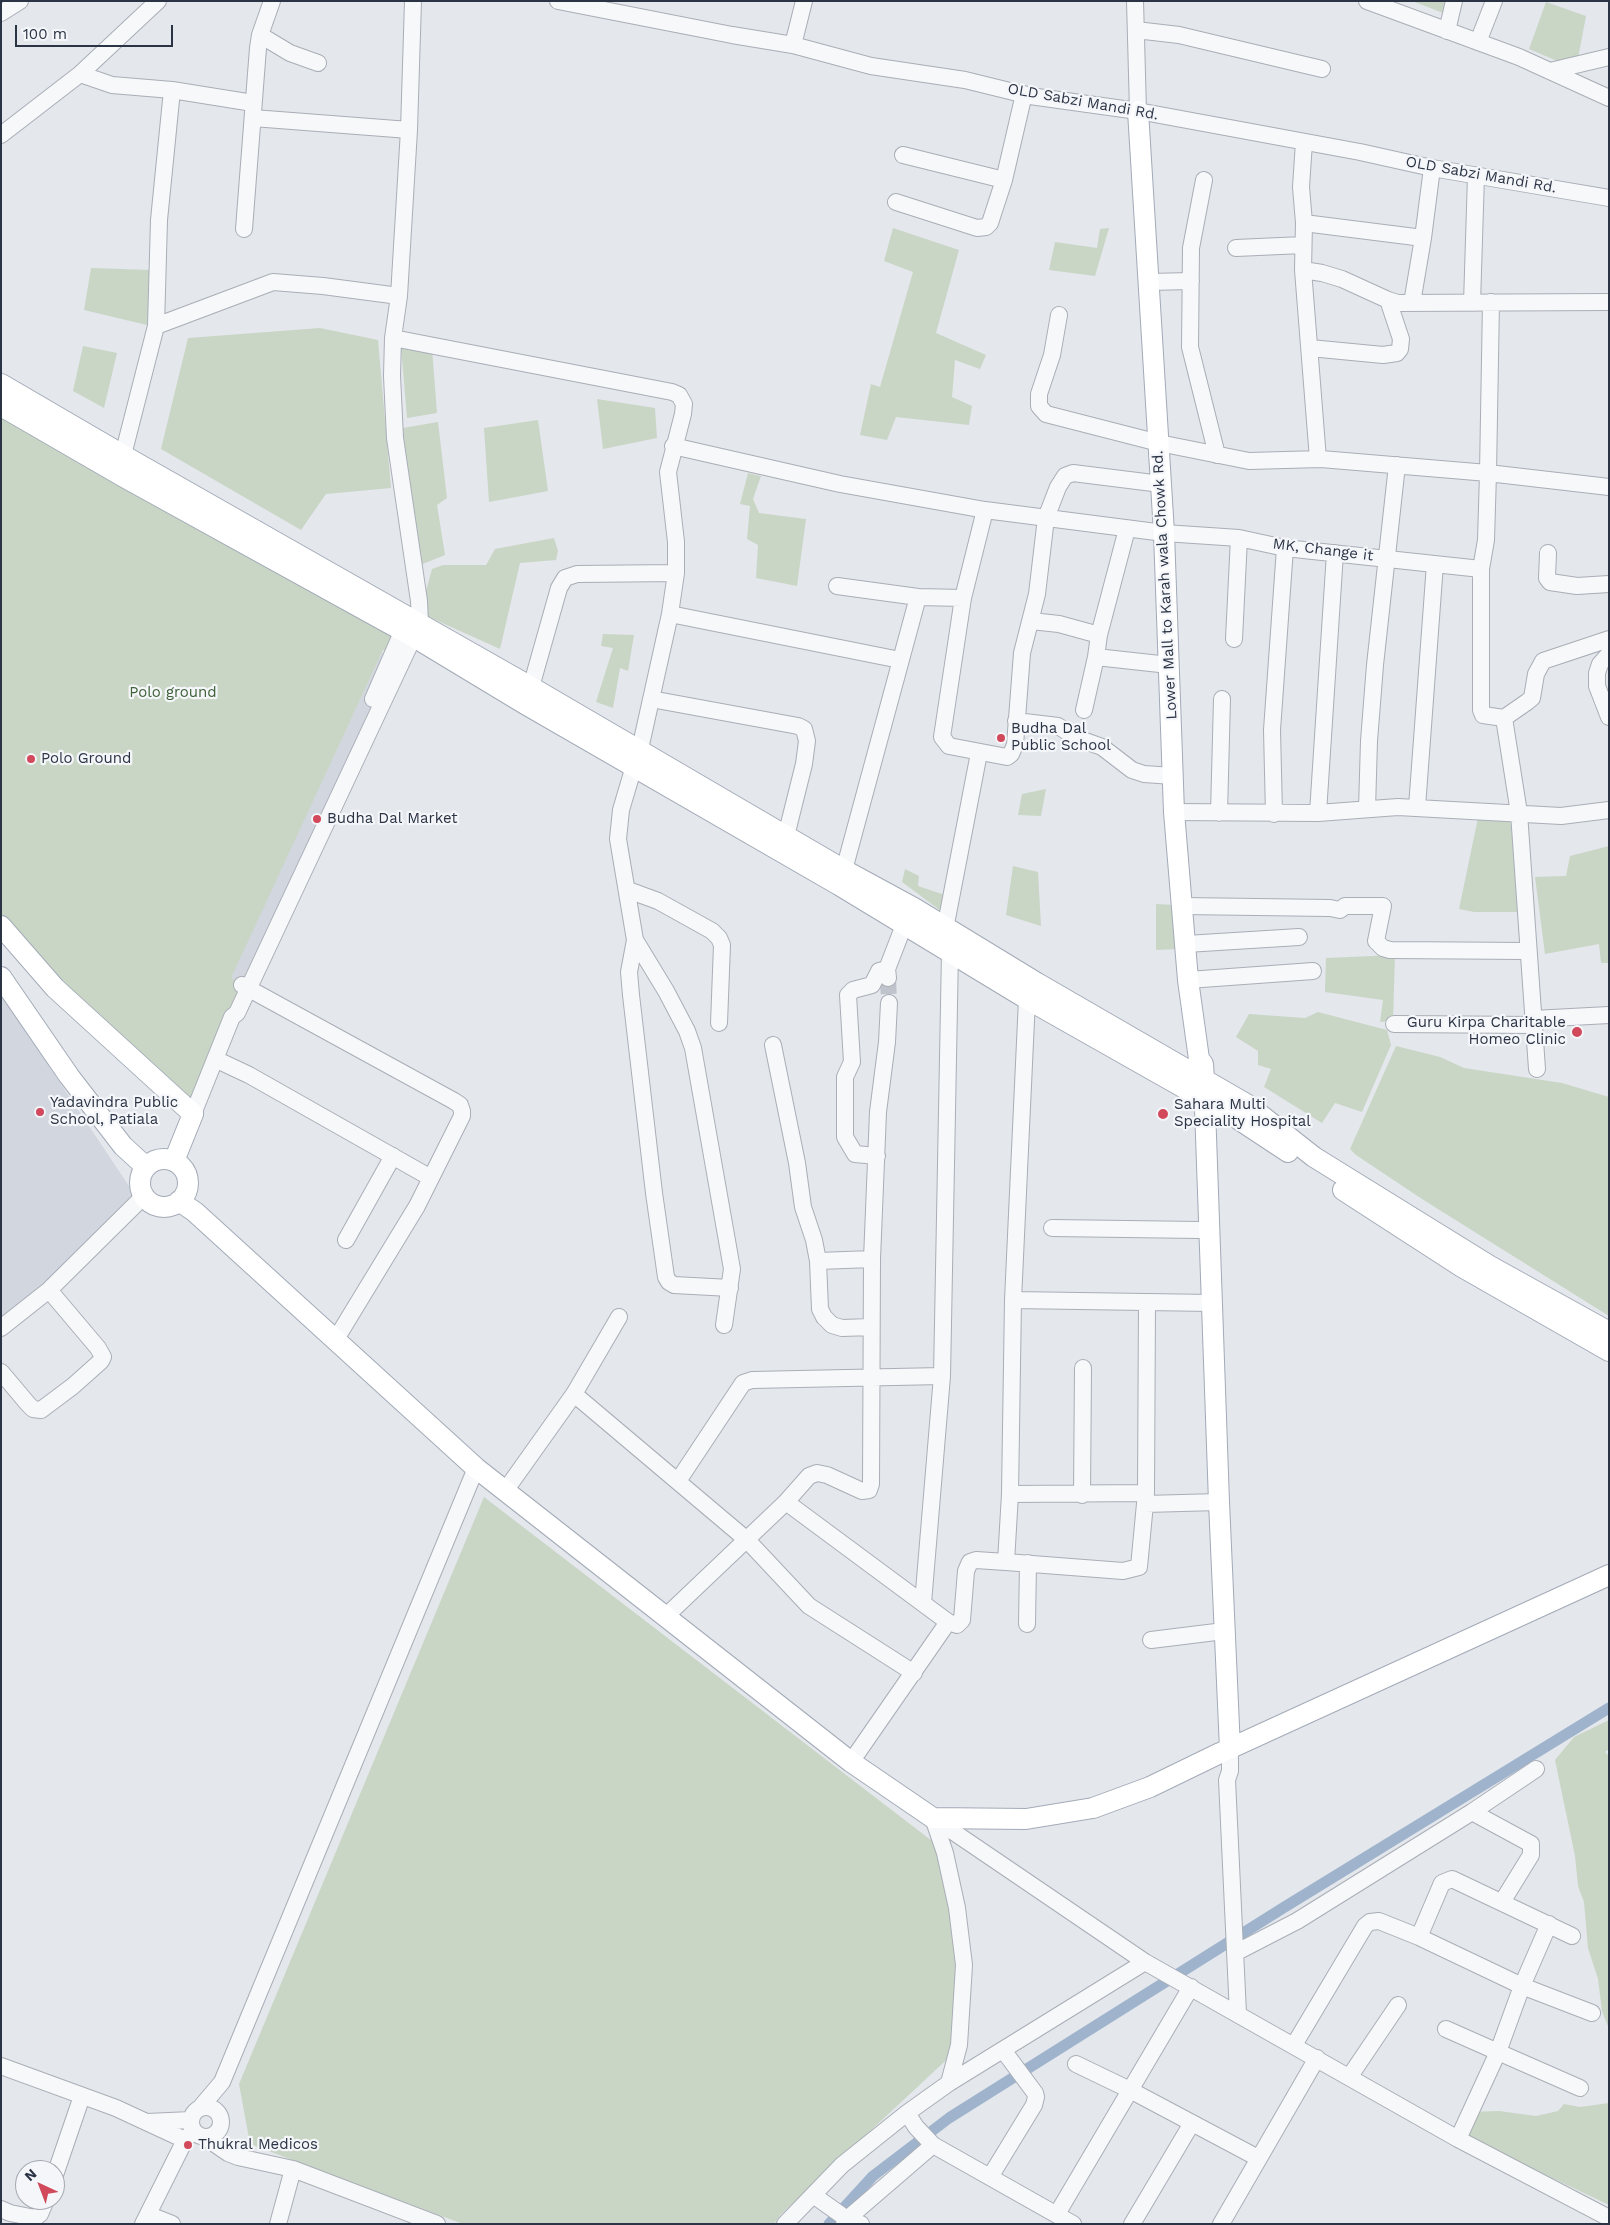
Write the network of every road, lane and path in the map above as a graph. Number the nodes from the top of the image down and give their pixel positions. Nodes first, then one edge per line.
1 (20, 1) edge
2 (158, 1) edge
3 (272, 1) edge
4 (413, 1) edge
5 (558, 1) edge
6 (804, 1) edge
7 (1367, 1) edge
8 (1454, 1) edge
9 (1494, 1) edge
10 (1130, 3) edge
11 (1, 13) edge
12 (1136, 30) junction
13 (1447, 31) junction
14 (260, 35) junction
15 (1478, 42) junction
16 (793, 45) junction
17 (1609, 57) edge
18 (318, 63) dead end
19 (1322, 69) dead end
20 (1550, 71) junction
21 (80, 74) junction
22 (172, 90) junction
23 (1024, 94) junction
24 (1609, 98) edge
25 (253, 110) junction
26 (1138, 111) junction
27 (409, 130) junction
28 (1, 135) edge
29 (1304, 142) junction
30 (903, 155) dead end
31 (1432, 168) junction
32 (1476, 176) junction
33 (1004, 180) junction
34 (1204, 180) dead end
35 (1609, 198) edge
36 (896, 202) dead end
37 (1304, 223) junction
38 (244, 229) dead end
39 (1423, 238) junction
40 (1303, 245) junction
41 (1236, 248) dead end
42 (1303, 270) junction
43 (1191, 281) junction
44 (1149, 282) junction
45 (399, 296) junction
46 (1388, 300) junction
47 (1491, 302) junction
48 (1609, 302) edge
49 (1412, 303) junction
50 (1472, 303) junction
51 (1059, 315) dead end
52 (156, 326) junction
53 (393, 338) junction
54 (1310, 348) junction
55 (1, 384) edge
56 (1, 406) edge
57 (1159, 443) junction
58 (673, 446) junction
59 (123, 455) junction
60 (1217, 455) junction
61 (1318, 459) junction
62 (1397, 466) junction
63 (1488, 473) junction
64 (1161, 484) junction
65 (1609, 487) edge
66 (985, 510) junction
67 (1046, 518) junction
68 (1127, 529) junction
69 (1164, 533) junction
70 (1239, 538) junction
71 (1285, 548) junction
72 (1335, 553) junction
73 (1548, 553) dead end
74 (1388, 558) junction
75 (1436, 564) junction
76 (1481, 569) junction
77 (676, 573) junction
78 (1609, 584) edge
79 (837, 586) dead end
80 (918, 597) junction
81 (964, 598) junction
82 (670, 614) junction
83 (1031, 621) junction
84 (413, 622) junction
85 (1099, 635) junction
86 (1609, 639) edge
87 (1234, 640) dead end
88 (1609, 654) edge
89 (1096, 658) junction
90 (900, 660) junction
91 (1169, 665) junction
92 (531, 687) junction
93 (650, 699) junction
94 (1222, 699) dead end
95 (1084, 710) dead end
96 (1609, 717) edge
97 (1504, 718) junction
98 (1016, 722) junction
99 (979, 753) junction
100 (637, 755) junction
101 (1173, 776) junction
102 (1417, 808) junction
103 (1367, 809) junction
104 (1609, 810) edge
105 (1174, 812) junction
106 (1318, 812) junction
107 (1219, 813) junction
108 (1519, 813) junction
109 (1274, 814) junction
110 (786, 836) junction
111 (844, 870) junction
112 (628, 890) junction
113 (1182, 906) junction
114 (904, 924) junction
115 (1, 926) edge
116 (945, 929) junction
117 (1299, 937) dead end
118 (635, 940) junction
119 (1186, 944) junction
120 (1527, 951) junction
121 (950, 952) junction
122 (982, 961) junction
123 (1313, 970) dead end
124 (1, 977) edge
125 (1188, 980) junction
126 (245, 987) junction
127 (1027, 999) junction
128 (889, 1003) tunnel mouth
129 (1609, 1015) edge
130 (1534, 1022) junction
131 (719, 1023) dead end
132 (1394, 1024) dead end
133 (773, 1045) dead end
134 (215, 1059) junction
135 (1537, 1069) dead end
136 (1199, 1081) junction
137 (192, 1114) junction
138 (393, 1156) junction
139 (877, 1156) junction
140 (174, 1161) junction
141 (146, 1167) junction
142 (431, 1178) junction
143 (144, 1196) junction
144 (180, 1201) junction
145 (1052, 1228) dead end
146 (1200, 1230) junction
147 (346, 1240) dead end
148 (1434, 1241) junction
149 (872, 1259) junction
150 (818, 1261) junction
151 (730, 1288) junction
152 (49, 1290) junction
153 (1012, 1300) junction
154 (1147, 1302) junction
155 (1208, 1303) junction
156 (619, 1317) dead end
157 (724, 1325) dead end
158 (871, 1327) junction
159 (1, 1328) edge
160 (1609, 1332) edge
161 (336, 1339) junction
162 (1609, 1351) edge
163 (1083, 1368) dead end
164 (1, 1372) edge
165 (942, 1376) junction
166 (871, 1377) junction
167 (574, 1394) junction
168 (476, 1468) junction
169 (678, 1481) junction
170 (505, 1491) junction
171 (1010, 1494) junction
172 (1082, 1495) junction
173 (1146, 1498) junction
174 (786, 1502) junction
175 (1215, 1502) junction
176 (747, 1540) junction
177 (1006, 1562) junction
178 (1028, 1563) junction
179 (1609, 1575) edge
180 (923, 1603) junction
181 (664, 1617) junction
182 (948, 1622) junction
183 (1027, 1624) dead end
184 (1220, 1631) junction
185 (1151, 1640) dead end
186 (914, 1673) junction
187 (1225, 1751) junction
188 (851, 1762) junction
189 (1536, 1769) dead end
190 (1472, 1812) junction
191 (934, 1818) junction
192 (1502, 1902) junction
193 (1549, 1924) junction
194 (1572, 1936) dead end
195 (1419, 1937) junction
196 (1235, 1953) junction
197 (1145, 1962) junction
198 (1522, 1986) junction
199 (1191, 1987) junction
200 (1398, 2005) dead end
201 (1592, 2013) dead end
202 (1238, 2014) junction
203 (1446, 2029) dead end
204 (1294, 2045) junction
205 (1003, 2050) junction
206 (1498, 2052) junction
207 (1318, 2058) junction
208 (1076, 2064) dead end
209 (1, 2066) edge
210 (1350, 2076) junction
211 (222, 2082) junction
212 (948, 2083) junction
213 (1580, 2088) dead end
214 (1130, 2090) junction
215 (82, 2096) junction
216 (907, 2113) junction
217 (221, 2122) junction
218 (1192, 2123) junction
219 (195, 2127) junction
220 (1458, 2138) junction
221 (931, 2143) junction
222 (238, 2157) junction
223 (1258, 2158) junction
224 (60, 2160) edge
225 (293, 2168) junction
226 (990, 2177) junction
227 (819, 2199) junction
228 (1, 2209) edge
229 (42, 2210) edge
230 (1057, 2214) junction
231 (1602, 2218) edge
232 (146, 2219) edge
233 (848, 2220) edge
234 (172, 2224) edge
235 (278, 2224) edge
236 (437, 2224) edge
237 (785, 2224) edge
238 (1073, 2224) edge
239 (1132, 2224) edge
240 (1221, 2224) edge

1 - 11 street
2 - 21 street
3 - 14 street
4 - 27 street
5 - 16 street, OLD Sabzi Mandi Rd.
6 - 16 street
7 - 13 street
8 - 13 street
9 - 15 street
10 - 12 street
12 - 19 street
12 - 26 street
13 - 15 street
14 - 18 street
14 - 25 street
15 - 20 street
16 - 23 street, OLD Sabzi Mandi Rd.
17 - 20 street
20 - 24 street
21 - 22 street
21 - 28 street
22 - 25 street
22 - 52 street
23 - 26 street, OLD Sabzi Mandi Rd.
23 - 33 street
25 - 27 street
25 - 38 street
26 - 29 street, OLD Sabzi Mandi Rd.
26 - 44 main road, Lower Mall to Karah wala Chowk Rd.
27 - 45 street
29 - 31 street, OLD Sabzi Mandi Rd.
29 - 37 street
30 - 33 street
31 - 32 street, OLD Sabzi Mandi Rd.
31 - 39 street
32 - 35 street, OLD Sabzi Mandi Rd.
32 - 50 street
33 - 36 street
34 - 43 street
37 - 39 street
37 - 40 street
39 - 49 street
40 - 41 street
40 - 42 street
42 - 46 street
42 - 54 street
43 - 44 street
43 - 60 street
44 - 57 main road, Lower Mall to Karah wala Chowk Rd.
45 - 52 street
45 - 53 street
46 - 49 street
46 - 54 street
47 - 48 street
47 - 50 street
47 - 63 street
49 - 50 street
51 - 57 street
52 - 59 street
53 - 58 street
53 - 84 street
54 - 61 street
55 - 59 main road
56 - 84 main road
57 - 60 street
57 - 64 main road, Lower Mall to Karah wala Chowk Rd.
58 - 66 street, MK, Change it
58 - 77 street
59 - 84 main road
60 - 61 street
61 - 62 street
62 - 63 street
62 - 74 street
63 - 65 street
63 - 76 street
64 - 67 street
64 - 69 main road, Lower Mall to Karah wala Chowk Rd.
66 - 67 street, MK, Change it
66 - 81 street
67 - 68 street, MK, Change it
67 - 83 street
68 - 69 street, MK, Change it
68 - 85 street
69 - 70 street, MK, Change it
69 - 91 main road, Lower Mall to Karah wala Chowk Rd.
70 - 71 street, MK, Change it
70 - 87 street
71 - 72 street, MK, Change it
71 - 109 street
72 - 74 street, MK, Change it
72 - 106 street
73 - 78 street
74 - 75 street, MK, Change it
74 - 103 street
75 - 76 street, MK, Change it
75 - 102 street
76 - 97 street
77 - 82 street
77 - 92 street
79 - 80 street
80 - 81 street
80 - 90 street
81 - 99 street
82 - 90 street
82 - 93 street
83 - 85 street
83 - 98 street
84 - 92 main road
84 - 100 main road
84 - 126 street
85 - 89 street
86 - 97 street
88 - 96 street
89 - 91 street
89 - 95 street
90 - 111 street
91 - 101 main road, Lower Mall to Karah wala Chowk Rd.
92 - 100 main road
93 - 100 street
93 - 110 street
94 - 107 street
97 - 108 street
98 - 99 street
98 - 101 street
99 - 116 street
100 - 110 main road
100 - 112 street
100 - 114 main road
101 - 105 main road, Lower Mall to Karah wala Chowk Rd.
102 - 103 street
102 - 108 street
103 - 106 street
104 - 108 street
105 - 107 street
105 - 113 main road, Lower Mall to Karah wala Chowk Rd.
106 - 109 street
107 - 109 street
108 - 120 street
110 - 111 main road
111 - 116 main road
112 - 118 street
112 - 131 street
113 - 119 main road, Lower Mall to Karah wala Chowk Rd.
113 - 120 street
114 - 121 main road
114 - 139 street
115 - 137 main road
116 - 122 main road
117 - 119 street
118 - 151 street
118 - 151 street
119 - 125 main road, Lower Mall to Karah wala Chowk Rd.
120 - 130 street
121 - 122 main road
121 - 165 street
122 - 127 main road
122 - 136 main road
123 - 125 street
124 - 141 main road
125 - 136 main road, Lower Mall to Karah wala Chowk Rd.
126 - 134 street
126 - 142 street
127 - 136 main road
127 - 153 street
128 - 139 street
129 - 130 street
130 - 132 street
130 - 135 street
133 - 150 street
134 - 137 street
134 - 138 street
136 - 146 main road
136 - 148 main road
136 - 155 main road
137 - 140 main road
138 - 142 street
138 - 147 street
139 - 149 street
140 - 141 main road
140 - 144 main road
141 - 143 main road
142 - 161 street
143 - 144 main road
143 - 152 street
144 - 161 main road
145 - 146 street
146 - 155 main road
148 - 160 main road
148 - 162 main road
149 - 150 street
149 - 158 street
150 - 158 street
151 - 157 street
152 - 159 street
152 - 164 street
153 - 154 street
153 - 171 street
154 - 155 street
154 - 173 street
155 - 175 main road
156 - 167 street
158 - 166 street
161 - 168 main road
163 - 172 street
165 - 166 street
165 - 180 street
166 - 169 street
166 - 174 street
167 - 169 street
167 - 170 street
168 - 170 main road
168 - 211 street
169 - 176 street
170 - 181 main road
171 - 172 street
171 - 177 street
172 - 173 street
173 - 175 street
173 - 178 street
174 - 176 street
174 - 180 street
175 - 184 main road
176 - 181 street
176 - 186 street
177 - 178 street
177 - 182 street
178 - 183 street
179 - 187 main road
180 - 182 street
181 - 188 main road
182 - 186 street
184 - 185 street
184 - 187 main road
186 - 188 street
187 - 191 main road
187 - 196 street
188 - 191 main road
189 - 190 street
190 - 192 street
190 - 196 street
191 - 197 street
191 - 212 street
192 - 193 street
192 - 195 street
193 - 194 street
193 - 198 street
195 - 198 street
195 - 204 street
196 - 202 street
197 - 199 street
197 - 205 street
198 - 201 street
198 - 206 street
199 - 202 street
199 - 214 street
200 - 210 street
202 - 204 street
203 - 206 street
204 - 207 street
205 - 212 street
205 - 226 street
206 - 213 street
206 - 220 street
207 - 210 street
207 - 223 street
208 - 214 street
209 - 215 street
210 - 220 street
211 - 217 street
211 - 219 street
212 - 216 street
214 - 218 street
214 - 230 street
215 - 219 street
215 - 224 street
216 - 221 street
216 - 227 street
217 - 219 street
217 - 219 street
217 - 222 street
218 - 223 street
218 - 239 street
219 - 222 street
219 - 232 street
220 - 231 street
221 - 226 street
221 - 233 street
222 - 225 street
223 - 240 street
225 - 235 street
225 - 236 street
226 - 230 street
227 - 233 street
227 - 237 street
228 - 229 street
230 - 238 street
232 - 234 street

